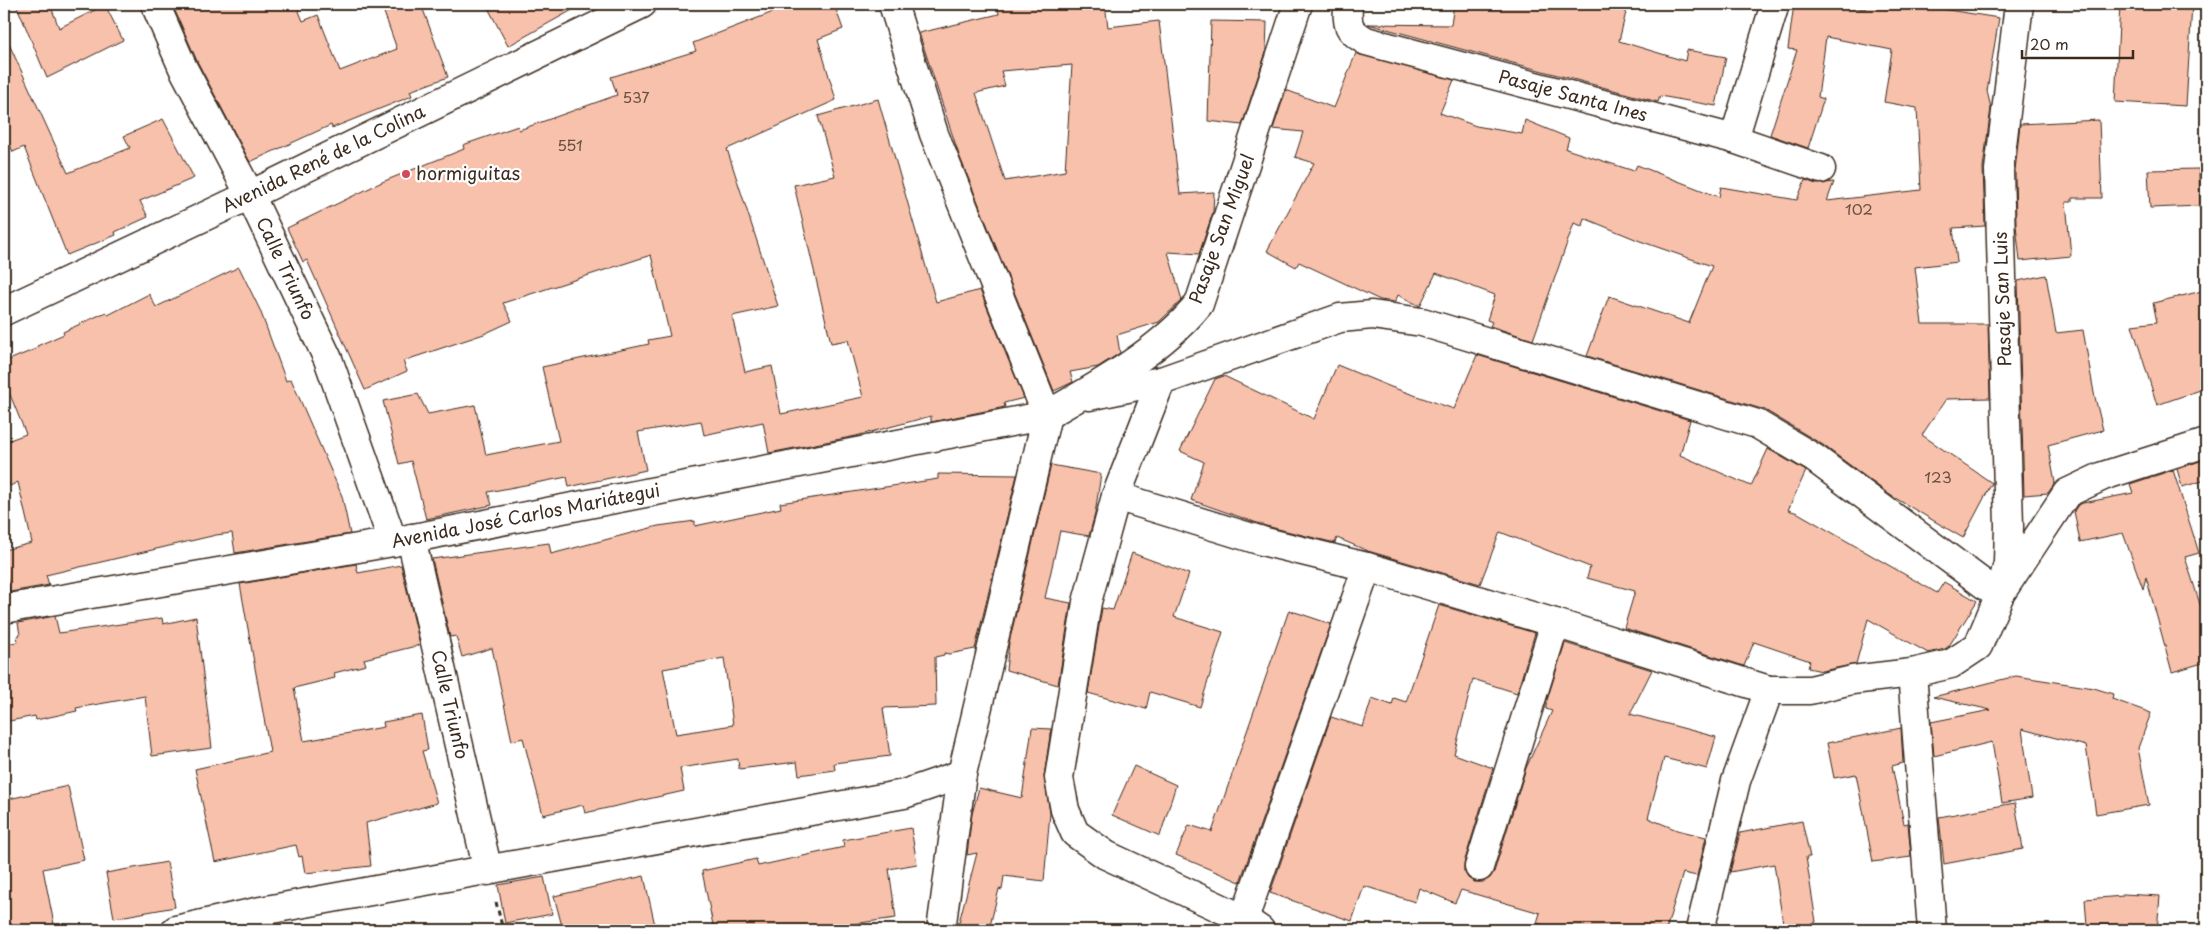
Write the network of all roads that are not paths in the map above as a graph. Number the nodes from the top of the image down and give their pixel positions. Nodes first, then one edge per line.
1 (155, 4) edge
2 (893, 4) edge
3 (1298, 4) edge
4 (1348, 4) edge
5 (1775, 4) edge
6 (2019, 4) edge
7 (637, 5) edge
8 (1734, 139) junction
9 (1821, 169) dead end
10 (250, 195) junction
11 (4, 311) edge
12 (1161, 381) junction
13 (1080, 398) junction
14 (1047, 415) junction
15 (2206, 443) edge
16 (1116, 496) junction
17 (402, 540) junction
18 (1367, 567) junction
19 (2000, 594) junction
20 (4, 609) edge
21 (1555, 623) junction
22 (1912, 672) junction
23 (1769, 690) junction
24 (962, 774) junction
25 (1479, 867) dead end
26 (488, 871) junction
27 (1252, 924) edge
28 (176, 930) edge
29 (941, 930) edge
30 (1700, 930) edge
31 (1932, 930) edge

1 - 10 street, Calle Triunfo
2 - 14 street
3 - 13 street, Pasaje San Miguel
4 - 8 street, Pasaje Santa Ines
5 - 8 street
6 - 19 street, Pasaje San Luis
7 - 10 street, Avenida René de la Colina
8 - 9 street, Pasaje Santa Ines
10 - 11 street, Avenida René de la Colina
10 - 17 street, Calle Triunfo
12 - 13 street
12 - 16 street
12 - 19 street
13 - 14 street, Pasaje San Miguel
14 - 17 street, Avenida José Carlos Mariátegui
14 - 24 street
15 - 19 street
16 - 18 street
16 - 27 street
17 - 20 street, Avenida José Carlos Mariátegui
17 - 26 street, Calle Triunfo
18 - 21 street
18 - 27 street
19 - 22 street
21 - 23 street
21 - 25 street
22 - 23 street
22 - 31 street
23 - 30 street
24 - 26 street
24 - 29 street
26 - 28 street

